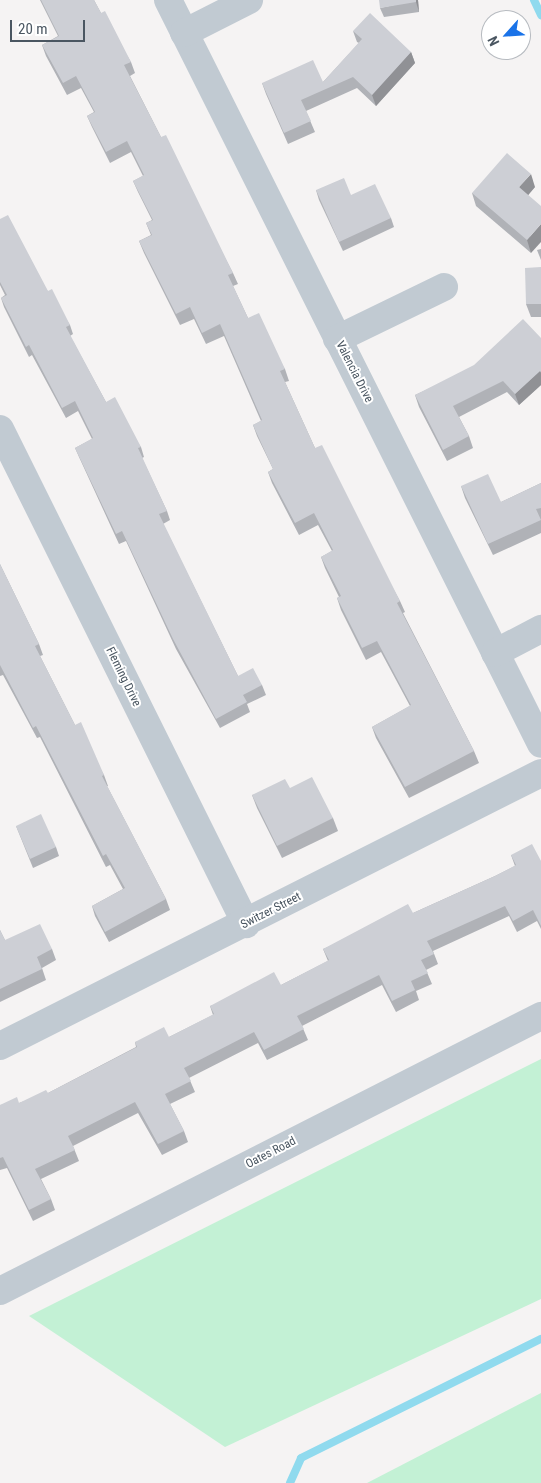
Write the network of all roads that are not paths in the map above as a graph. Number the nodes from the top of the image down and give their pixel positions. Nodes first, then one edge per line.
1 (168, 0) edge
2 (249, 0) edge
3 (184, 33) junction
4 (444, 287) dead end
5 (337, 339) junction
6 (0, 429) edge
7 (541, 629) edge
8 (495, 653) junction
9 (541, 744) edge
10 (541, 773) edge
11 (246, 924) junction
12 (541, 1016) edge
13 (0, 1046) edge
14 (0, 1291) edge

1 - 3 street, Valencia Drive
2 - 3 street
3 - 5 street, Valencia Drive
4 - 5 street
5 - 8 street, Valencia Drive
6 - 11 street, Fleming Drive
7 - 8 street
8 - 9 street, Valencia Drive
10 - 11 street, Switzer Street
11 - 13 street, Switzer Street
12 - 14 street, Oates Road

